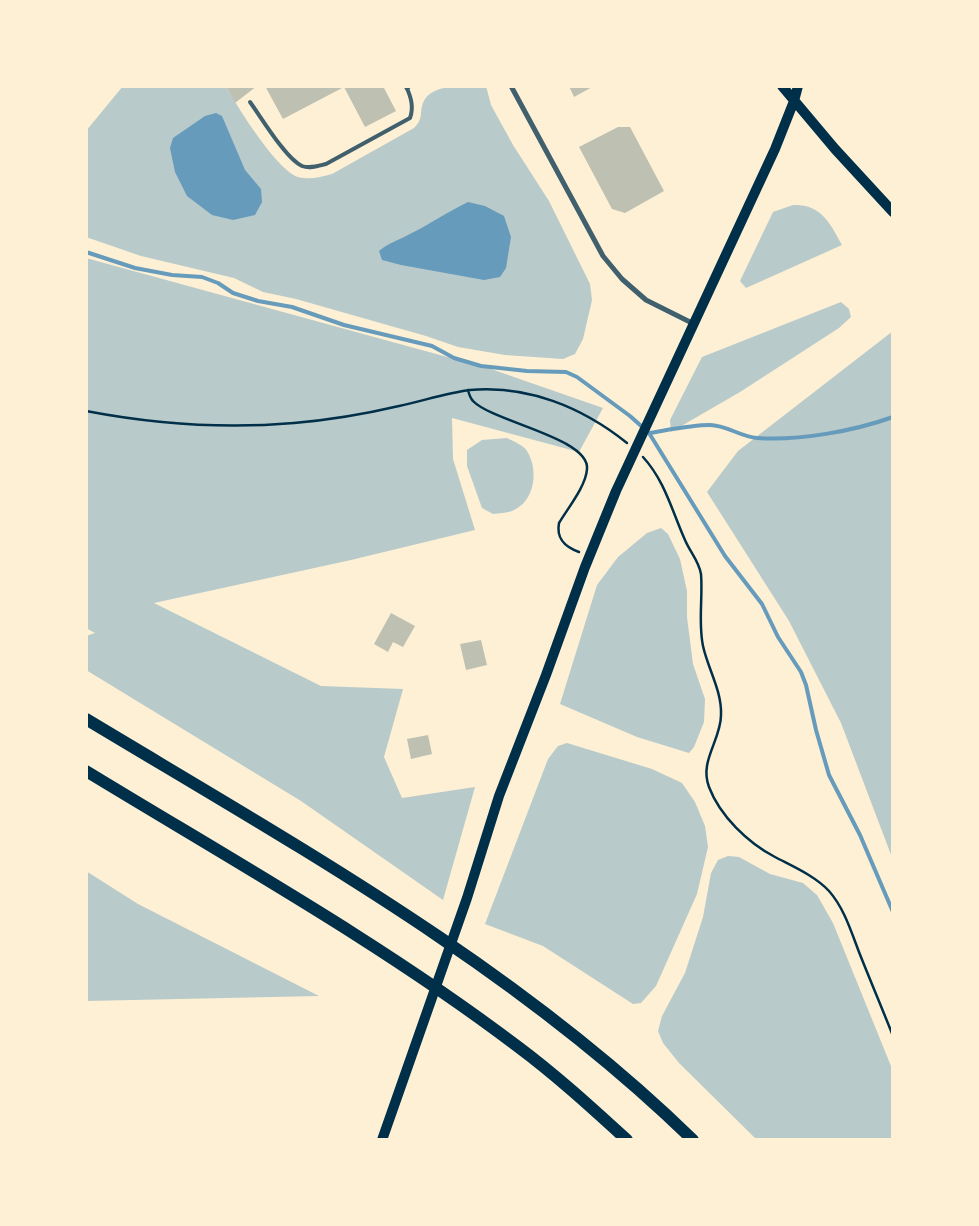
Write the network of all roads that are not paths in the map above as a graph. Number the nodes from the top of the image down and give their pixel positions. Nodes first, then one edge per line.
1 (511, 86) edge
2 (782, 86) edge
3 (798, 86) edge
4 (407, 87) edge
5 (794, 101) junction
6 (250, 102) dead end
7 (893, 212) edge
8 (695, 324) junction
9 (86, 719) edge
10 (86, 771) edge
11 (382, 1140) edge
12 (627, 1140) edge
13 (693, 1140) edge

1 - 8 street
2 - 5 main road
3 - 5 main road
4 - 6 lane
5 - 7 main road
5 - 8 main road
8 - 11 main road
9 - 13 highway
10 - 12 highway

